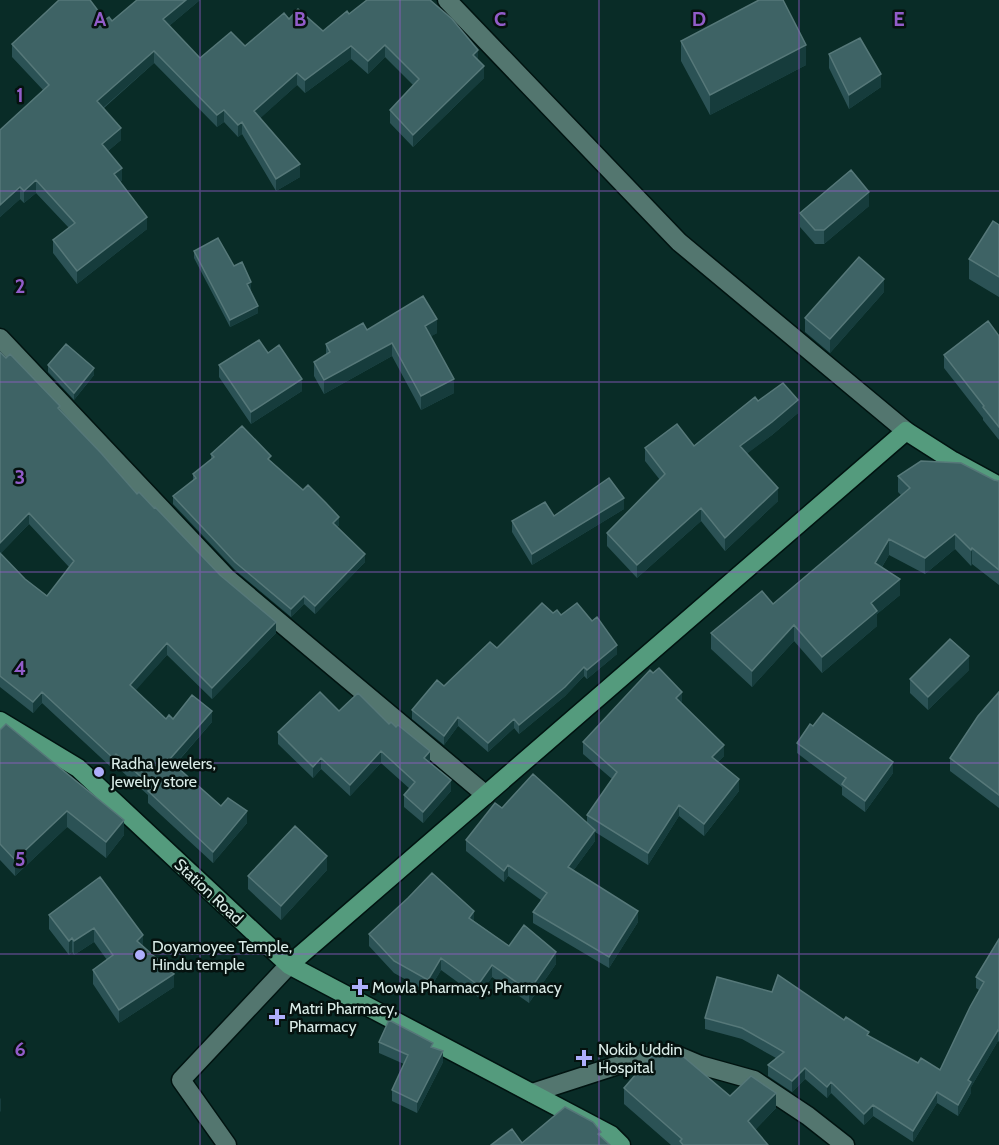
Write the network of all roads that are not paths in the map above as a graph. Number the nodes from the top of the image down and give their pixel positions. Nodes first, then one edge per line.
1 (447, 0) edge
2 (0, 338) edge
3 (906, 431) junction
4 (999, 486) edge
5 (0, 721) edge
6 (486, 795) junction
7 (289, 965) junction
8 (532, 1093) junction
9 (226, 1145) edge
10 (621, 1145) edge
11 (845, 1145) edge

1 - 3 street
2 - 6 street
3 - 4 main road
3 - 6 main road
5 - 7 main road, Station Road
6 - 7 main road
7 - 8 main road, Station Road
7 - 9 street
8 - 10 main road, Station Road
8 - 11 street

